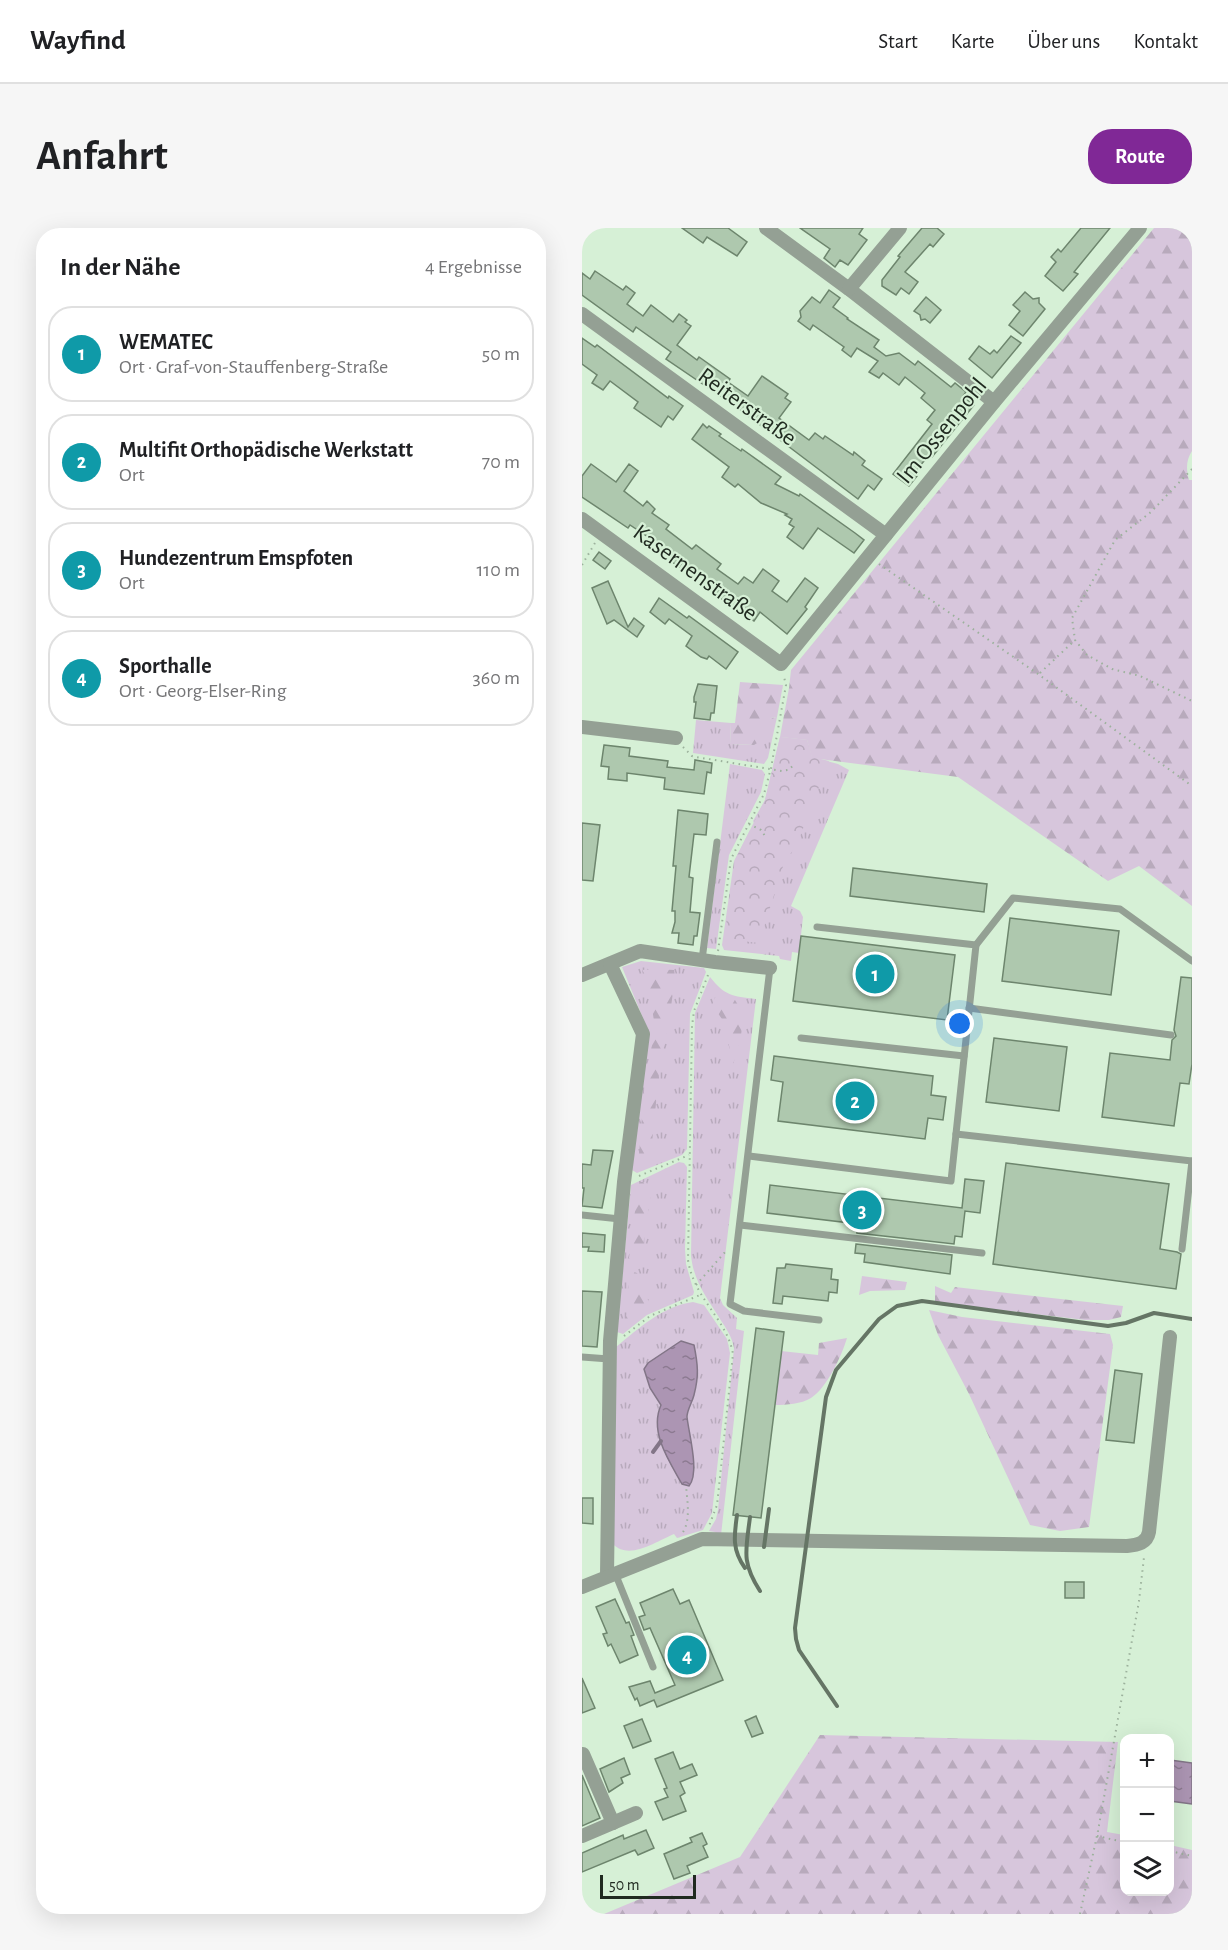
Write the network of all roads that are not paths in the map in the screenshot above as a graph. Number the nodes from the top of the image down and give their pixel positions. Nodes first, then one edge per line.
1 (766, 228) edge
2 (900, 228) edge
3 (1140, 228) edge
4 (849, 289) junction
5 (582, 314) edge
6 (994, 402) junction
7 (582, 519) edge
8 (886, 536) junction
9 (781, 664) joint
10 (582, 727) edge
11 (676, 738) road end
12 (717, 842) dead end
13 (817, 927) dead end
14 (976, 945) junction
15 (709, 961) junction
16 (1192, 961) edge
17 (610, 964) junction
18 (770, 968) joint
19 (582, 975) edge
20 (969, 1008) junction
21 (1171, 1035) dead end
22 (801, 1038) dead end
23 (964, 1056) junction
24 (956, 1134) junction
25 (749, 1156) junction
26 (1192, 1161) edge
27 (582, 1215) edge
28 (620, 1219) junction
29 (740, 1225) junction
30 (1182, 1249) dead end
31 (982, 1253) dead end
32 (819, 1320) dead end
33 (1170, 1337) dead end
34 (582, 1357) edge
35 (609, 1359) junction
36 (611, 1575) junction
37 (582, 1587) edge
38 (653, 1666) dead end
39 (584, 1754) dead end
40 (636, 1813) dead end
41 (613, 1823) junction
42 (582, 1836) edge

1 - 4 street
2 - 4 street
3 - 6 street, Im Ossenpohl
4 - 6 street
5 - 8 street, Reiterstraße
6 - 8 street, Im Ossenpohl
7 - 9 street, Kasernenstraße
8 - 9 street, Im Ossenpohl
10 - 11 street
12 - 15 lane
13 - 14 lane
14 - 16 lane
14 - 20 lane
15 - 17 street
15 - 18 street
17 - 19 street
17 - 28 street
18 - 25 lane
20 - 21 lane
20 - 23 lane
22 - 23 lane
23 - 24 lane
24 - 25 lane
24 - 26 lane
25 - 29 lane
26 - 30 lane
27 - 28 lane
28 - 35 street
29 - 31 lane
29 - 32 lane
33 - 36 street
34 - 35 lane
35 - 36 street
36 - 37 street
36 - 38 lane
39 - 41 street
40 - 41 street
41 - 42 street

